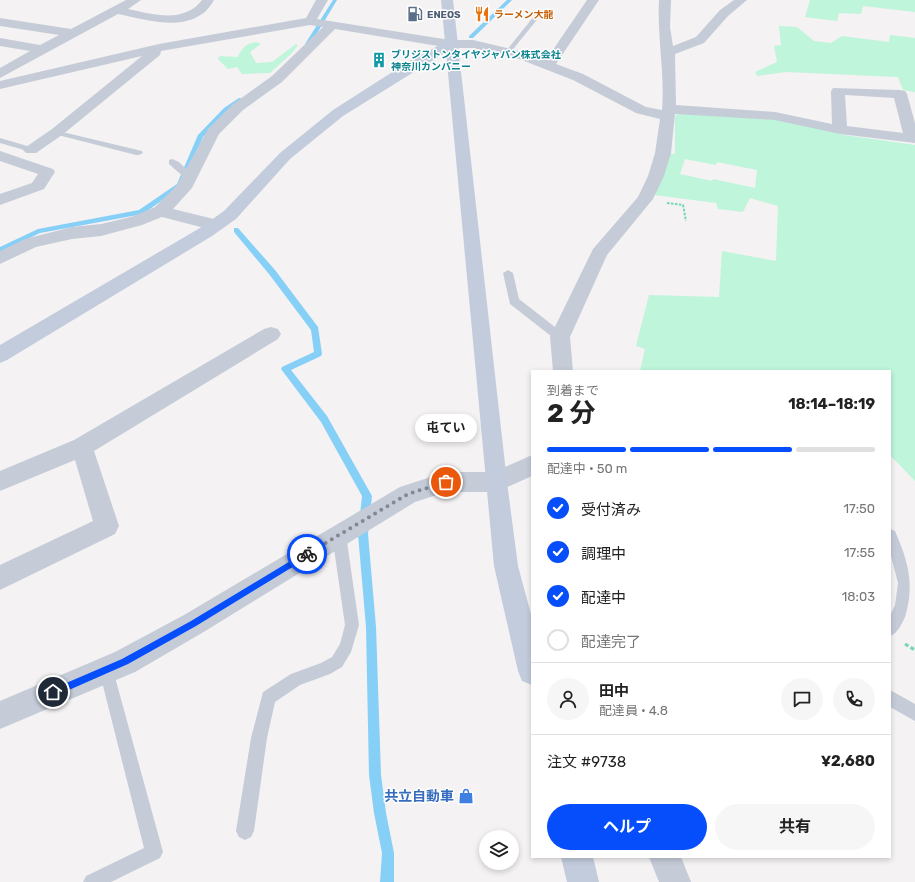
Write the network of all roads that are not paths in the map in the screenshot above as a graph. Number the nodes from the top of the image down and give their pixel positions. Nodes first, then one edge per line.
1 (135, 0) edge
2 (208, 0) edge
3 (322, 0) edge
4 (447, 0) edge
5 (593, 0) edge
6 (665, 0) edge
7 (741, 0) edge
8 (118, 10) junction
9 (541, 11) dead end
10 (0, 22) edge
11 (311, 22) junction
12 (329, 25) junction
13 (72, 33) junction
14 (0, 42) edge
15 (450, 44) junction
16 (159, 48) junction
17 (42, 49) junction
18 (508, 52) junction
19 (668, 52) junction
20 (549, 65) junction
21 (0, 74) edge
22 (0, 85) edge
23 (668, 112) junction
24 (840, 130) junction
25 (58, 132) junction
26 (913, 139) edge
27 (0, 140) edge
28 (31, 150) joint
29 (139, 153) dead end
30 (0, 156) edge
31 (174, 163) dead end
32 (190, 178) junction
33 (0, 200) edge
34 (161, 211) junction
35 (216, 225) junction
36 (0, 258) edge
37 (508, 273) dead end
38 (271, 334) dead end
39 (560, 337) junction
40 (0, 355) edge
41 (563, 370) edge
42 (82, 447) junction
43 (531, 465) edge
44 (0, 481) edge
45 (496, 482) junction
46 (339, 535) junction
47 (891, 537) edge
48 (0, 578) edge
49 (891, 628) edge
50 (529, 647) edge
51 (531, 663) edge
52 (106, 670) junction
53 (891, 699) edge
54 (915, 713) edge
55 (0, 715) edge
56 (245, 831) dead end
57 (577, 858) edge
58 (665, 858) edge
59 (92, 882) edge
60 (583, 882) edge
61 (675, 882) edge

1 - 8 street
2 - 8 street
3 - 11 street
4 - 15 street
5 - 20 street
6 - 19 street
7 - 19 street
8 - 13 street
9 - 18 lane
10 - 13 street
11 - 12 street
11 - 16 street
12 - 15 street
12 - 32 street
13 - 17 street
14 - 17 street
15 - 18 street
15 - 35 street
15 - 45 street
16 - 22 street
16 - 25 street
17 - 21 street
18 - 20 street
19 - 23 street
20 - 23 street
23 - 24 street
23 - 39 street
24 - 26 street
24 - 26 street
25 - 28 street
25 - 29 lane
27 - 28 lane
30 - 33 street
31 - 32 lane
32 - 34 street
34 - 35 street
34 - 36 street
35 - 40 street
37 - 39 lane
38 - 42 street
39 - 41 street
42 - 44 street
42 - 48 street
43 - 45 street
45 - 46 street
45 - 50 street
46 - 52 street
46 - 56 lane
47 - 49 lane
50 - 51 street
52 - 55 street
52 - 59 lane
53 - 54 lane
57 - 60 street
58 - 61 street

